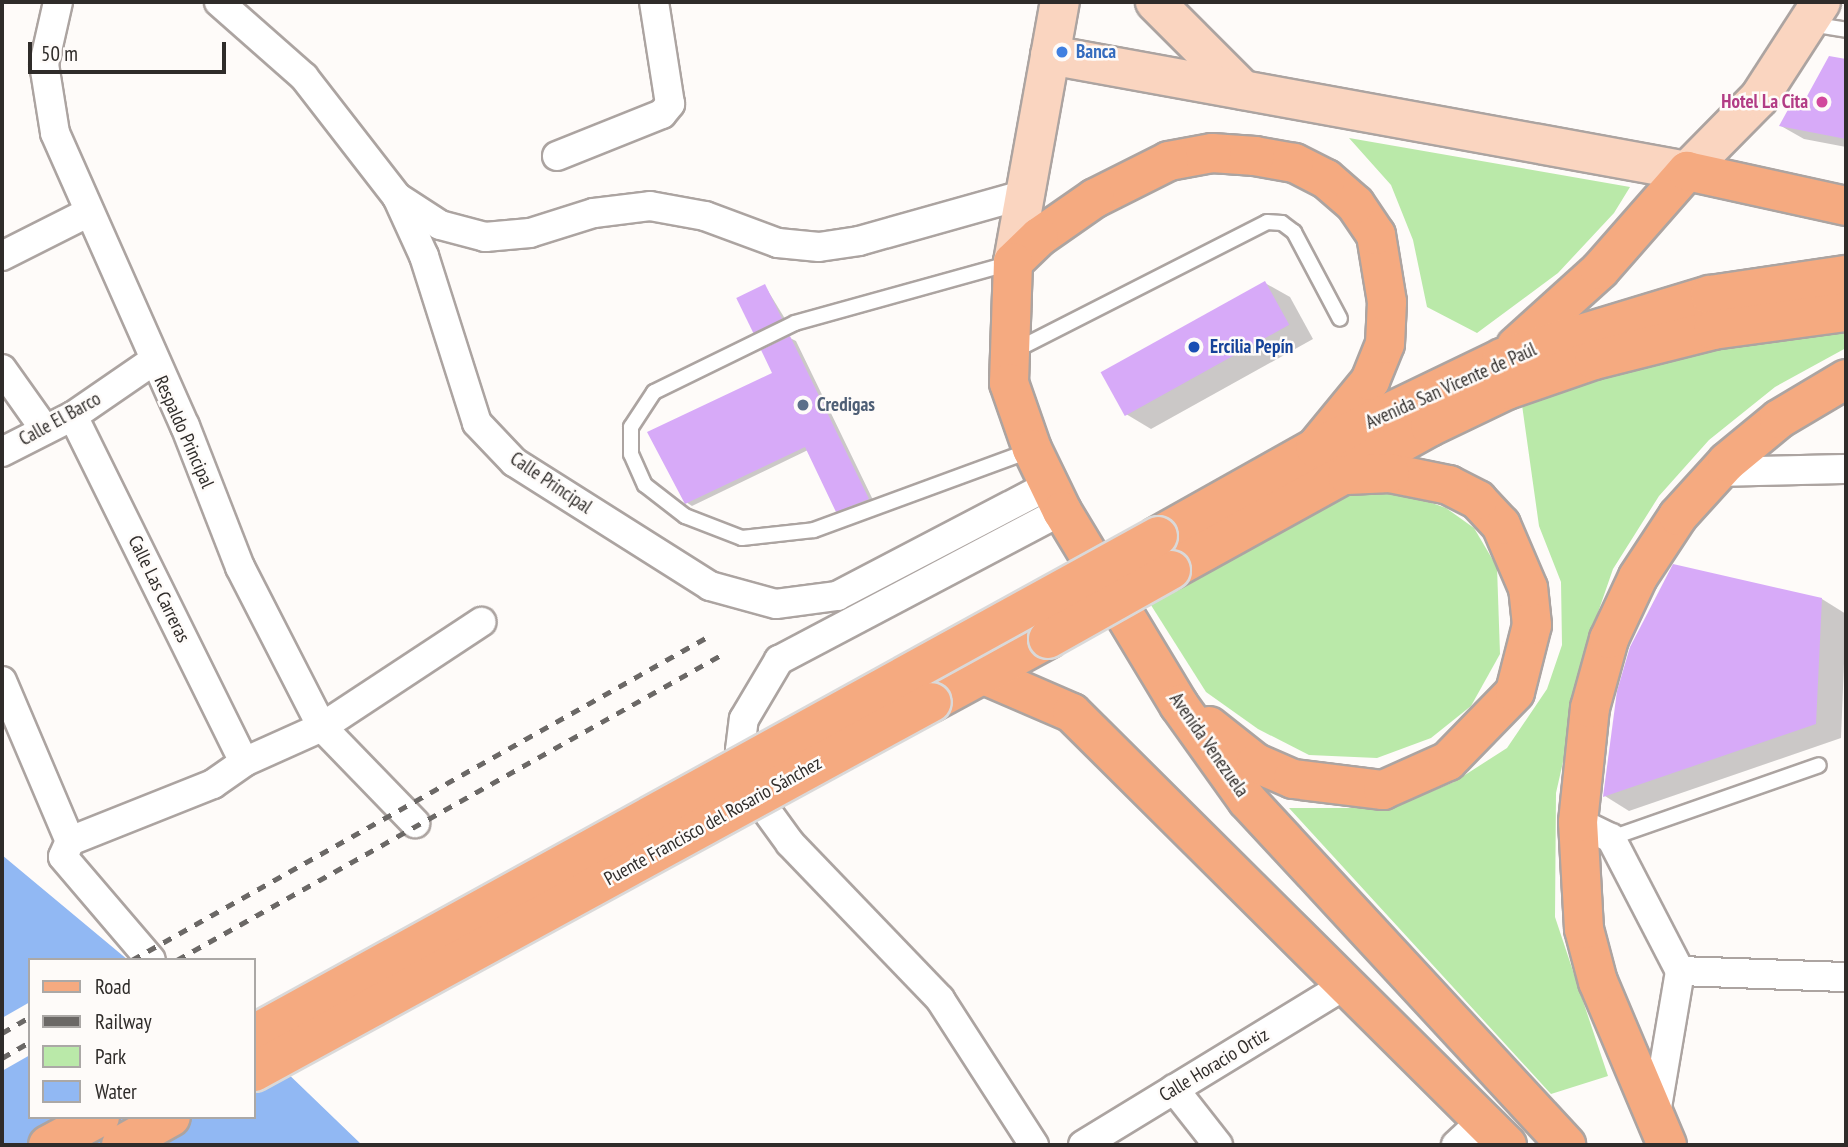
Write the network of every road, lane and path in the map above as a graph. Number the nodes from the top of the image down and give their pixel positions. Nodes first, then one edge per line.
1 (58, 2) edge
2 (219, 2) edge
3 (654, 2) edge
4 (1060, 2) edge
5 (1155, 2) edge
6 (1826, 19) edge
7 (1050, 55) junction
8 (1242, 90) junction
9 (557, 156) dead end
10 (1687, 171) junction
11 (1023, 195) junction
12 (397, 197) junction
13 (1846, 206) edge
14 (87, 213) junction
15 (2, 256) edge
16 (1013, 262) junction
17 (1846, 275) edge
18 (1846, 312) edge
19 (1340, 319) dead end
20 (1007, 355) junction
21 (1502, 358) junction
22 (153, 361) junction
23 (2, 369) edge
24 (1846, 379) edge
25 (73, 416) junction
26 (43, 427) junction
27 (1315, 448) junction
28 (1032, 449) junction
29 (2, 452) edge
30 (1846, 469) edge
31 (1719, 472) junction
32 (1347, 475) junction
33 (1253, 482) junction
34 (1055, 498) junction
35 (1267, 518) junction
36 (1165, 553) junction
37 (481, 622) dead end
38 (982, 674) junction
39 (2, 681) edge
40 (1179, 705) junction
41 (322, 727) junction
42 (244, 762) junction
43 (1819, 765) dead end
44 (415, 823) dead end
45 (1594, 830) junction
46 (70, 841) junction
47 (149, 958) edge
48 (1680, 971) junction
49 (1846, 977) edge
50 (1345, 985) junction
51 (256, 1033) edge
52 (256, 1071) edge
53 (1174, 1089) junction
54 (96, 1119) edge
55 (168, 1119) edge
56 (1661, 1132) edge
57 (1482, 1137) edge
58 (48, 1145) edge
59 (121, 1145) edge
60 (1034, 1145) edge
61 (1083, 1145) edge
62 (1218, 1145) edge
63 (1566, 1145) edge

1 - 14 street, Respaldo Principal
2 - 12 street, Calle Principal
3 - 9 street
4 - 7 main road
5 - 8 main road
6 - 10 main road
7 - 8 main road
7 - 11 main road
8 - 10 main road
10 - 13 main road
10 - 21 main road
11 - 12 street
11 - 16 main road
12 - 34 street, Calle Principal
14 - 15 street
14 - 22 street, Respaldo Principal
16 - 20 main road, Avenida Venezuela
16 - 27 main road
16 - 28 lane
17 - 21 main road, Avenida San Vicente de Paúl
18 - 32 main road, Avenida San Vicente de Paúl
19 - 20 lane
20 - 28 main road, Avenida Venezuela
21 - 27 main road, Avenida San Vicente de Paúl
22 - 25 street, Calle El Barco
22 - 41 street, Respaldo Principal
23 - 26 street
24 - 31 main road
25 - 26 street, Calle El Barco
25 - 42 street, Calle Las Carreras
26 - 29 street, Calle El Barco
27 - 33 main road, Avenida San Vicente de Paúl
28 - 34 main road, Avenida Venezuela
30 - 31 street
31 - 45 main road
32 - 35 main road, Avenida San Vicente de Paúl
32 - 40 main road
33 - 35 main road
33 - 36 main road, Avenida San Vicente de Paúl
34 - 40 main road, Avenida Venezuela
34 - 60 street
35 - 36 main road, Avenida San Vicente de Paúl
36 - 38 main road, Puente Francisco del Rosario Sánchez, bridge
36 - 51 main road, Puente Francisco del Rosario Sánchez, bridge
37 - 41 street
38 - 50 main road
38 - 52 main road, Puente Francisco del Rosario Sánchez, bridge
39 - 46 street
40 - 63 main road, Avenida Venezuela
41 - 42 street
41 - 44 street, Respaldo Principal
42 - 46 street
43 - 45 lane
45 - 48 street
45 - 56 main road
46 - 47 street
48 - 49 street
48 - 56 street
50 - 53 street, Calle Horacio Ortiz
50 - 57 main road
53 - 61 street, Calle Horacio Ortiz
53 - 62 street
54 - 58 main road
55 - 59 main road

